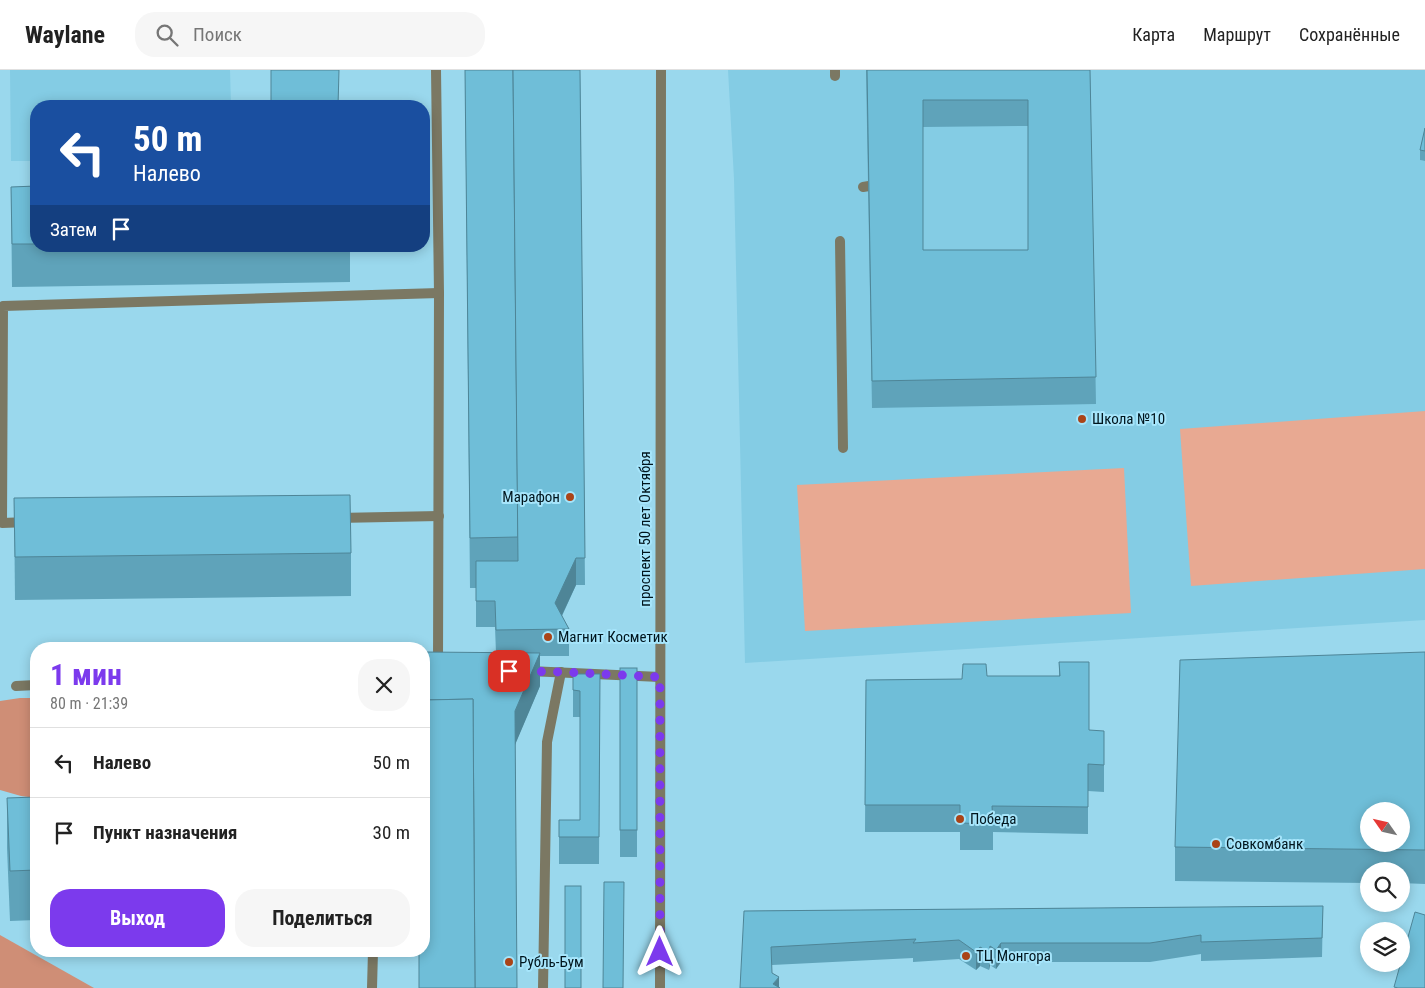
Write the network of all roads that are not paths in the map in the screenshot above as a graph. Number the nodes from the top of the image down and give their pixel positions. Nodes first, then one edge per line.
1 (436, 70) edge
2 (661, 70) edge
3 (840, 241) dead end
4 (439, 293) junction
5 (843, 448) dead end
6 (439, 516) junction
7 (330, 518) edge
8 (42, 522) edge
9 (439, 670) edge
10 (514, 671) edge
11 (562, 672) junction
12 (660, 677) junction
13 (30, 685) edge
14 (16, 686) dead end
15 (373, 957) edge
16 (372, 988) edge
17 (543, 988) edge
18 (660, 988) edge

1 - 4 street
2 - 12 street, проспект 50 лет Октября
3 - 5 street
4 - 6 street
4 - 8 street
6 - 7 street
6 - 9 street
10 - 11 street
11 - 12 street
11 - 17 street
12 - 18 street, проспект 50 лет Октября
13 - 14 street
15 - 16 street

